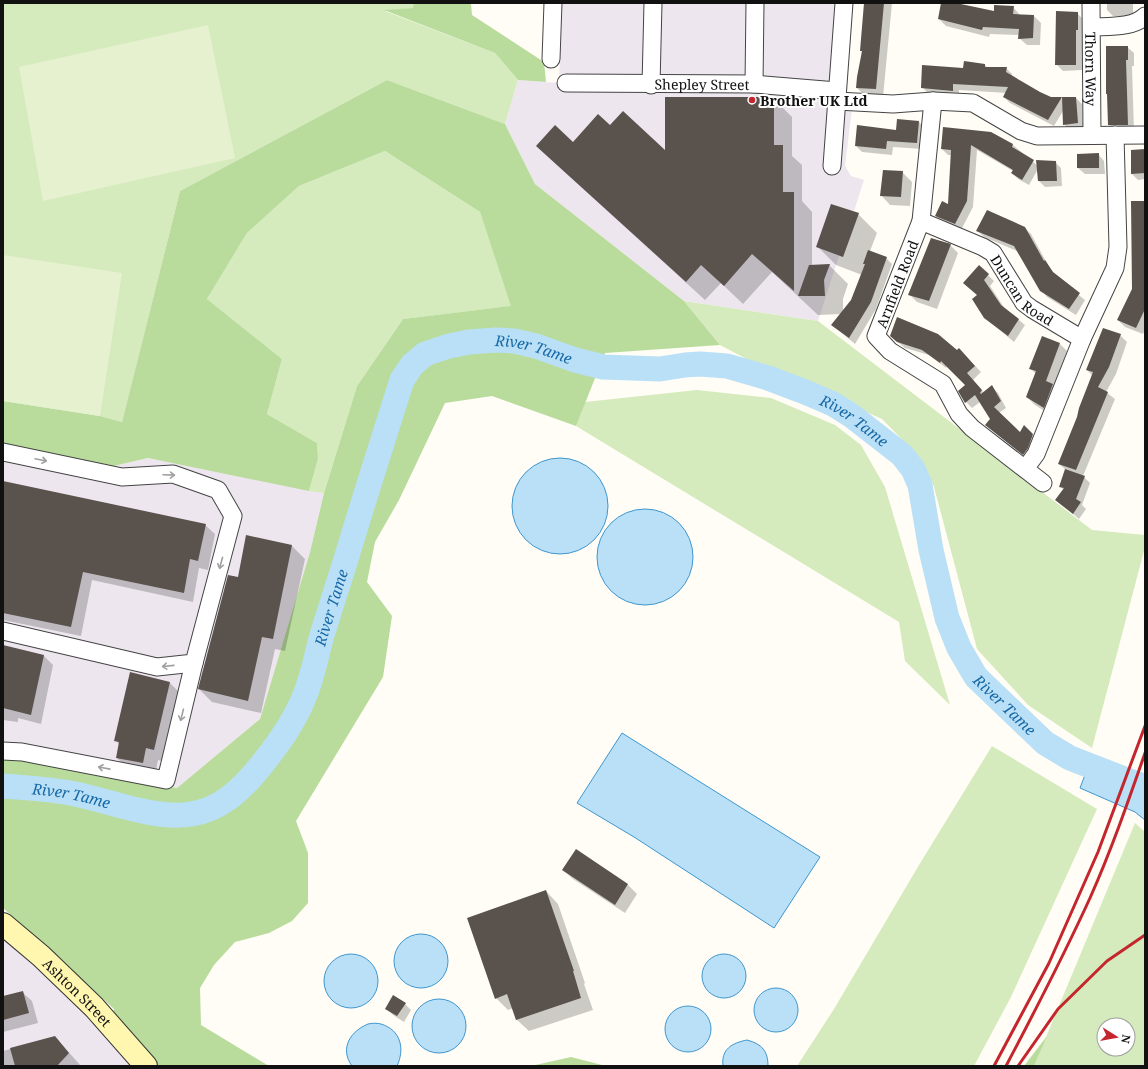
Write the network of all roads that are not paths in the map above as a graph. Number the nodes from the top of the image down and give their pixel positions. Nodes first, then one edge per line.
1 (553, 3) edge
2 (653, 3) edge
3 (755, 3) edge
4 (844, 3) edge
5 (1091, 3) edge
6 (1145, 16) edge
7 (1092, 27) junction
8 (551, 59) dead end
9 (566, 83) dead end
10 (754, 84) junction
11 (651, 85) junction
12 (837, 96) junction
13 (932, 101) junction
14 (1092, 134) junction
15 (1115, 135) junction
16 (1145, 135) edge
17 (832, 166) dead end
18 (921, 221) junction
19 (1082, 339) junction
20 (3, 452) edge
21 (1025, 469) junction
22 (1043, 483) dead end
23 (3, 631) edge
24 (194, 663) junction
25 (3, 751) edge
26 (3, 924) edge
27 (146, 1066) edge

1 - 8 street
2 - 11 street
3 - 10 street
4 - 12 street
5 - 7 street, Thorn Way
6 - 7 street
7 - 14 street, Thorn Way
9 - 11 street, Shepley Street
10 - 11 street, Shepley Street
10 - 12 street, Shepley Street
12 - 13 street
12 - 17 street
13 - 14 street
13 - 18 street, Arnfield Road
14 - 15 street
15 - 16 street
15 - 19 street
18 - 19 street, Duncan Road
18 - 21 street, Arnfield Road
19 - 21 street
20 -> 24 street
21 - 22 street, Arnfield Road
24 -> 23 street
24 -> 25 street
26 - 27 main road, Ashton Street

